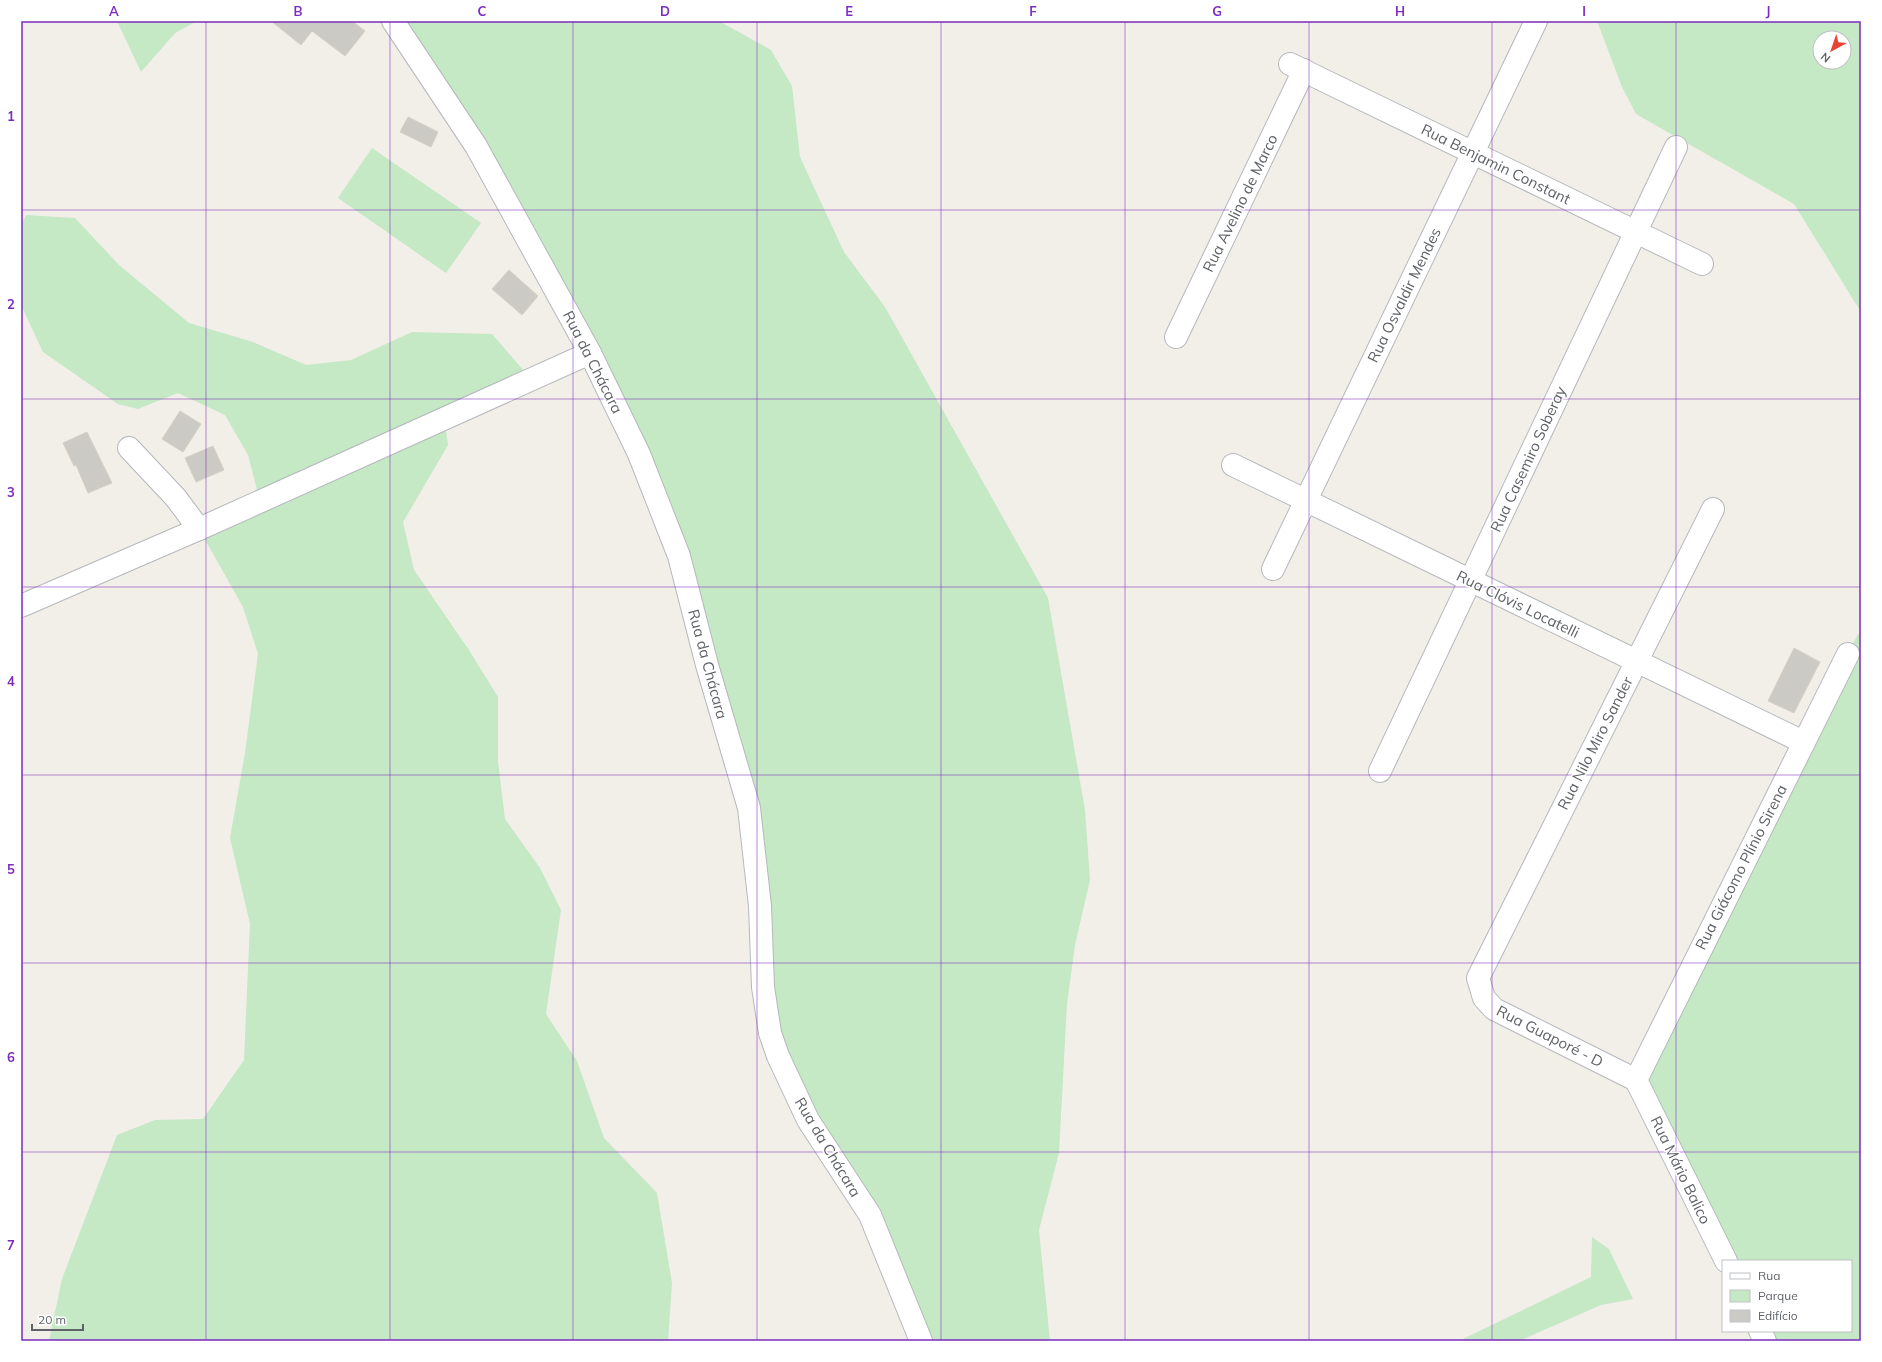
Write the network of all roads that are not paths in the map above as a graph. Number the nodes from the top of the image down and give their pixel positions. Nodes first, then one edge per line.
1 (392, 21) edge
2 (1536, 21) edge
3 (1297, 67) joint
4 (1676, 147) dead end
5 (1472, 152) junction
6 (1636, 232) junction
7 (1702, 264) dead end
8 (1176, 337) dead end
9 (590, 353) junction
10 (129, 448) dead end
11 (1233, 465) dead end
12 (1306, 500) junction
13 (1713, 509) dead end
14 (199, 529) junction
15 (1273, 569) dead end
16 (1471, 580) junction
17 (21, 606) edge
18 (1848, 654) dead end
19 (1636, 661) junction
20 (1803, 742) junction
21 (1380, 771) dead end
22 (1478, 978) joint
23 (1636, 1080) junction
24 (1726, 1260) edge
25 (1760, 1332) edge
26 (921, 1341) edge
27 (1765, 1341) edge

1 - 9 street, Rua da Chácara
2 - 5 street, Rua Osvaldir Mendes
3 - 5 street, Rua Benjamin Constant
3 - 8 street, Rua Avelino de Marco
4 - 6 street, Rua Casemiro Soberay
5 - 6 street, Rua Benjamin Constant
5 - 12 street, Rua Osvaldir Mendes
6 - 7 street, Rua Benjamin Constant
6 - 16 street, Rua Casemiro Soberay
9 - 14 street
9 - 26 street, Rua da Chácara
10 - 14 street
11 - 12 street, Rua Clóvis Locatelli
12 - 15 street, Rua Osvaldir Mendes
12 - 16 street, Rua Clóvis Locatelli
13 - 19 street, Rua Nilo Miro Sander
14 - 17 street
16 - 19 street, Rua Clóvis Locatelli
16 - 21 street, Rua Casemiro Soberay
18 - 20 street, Rua Giácomo Plínio Sirena
19 - 20 street, Rua Clóvis Locatelli
19 - 22 street, Rua Nilo Miro Sander
20 - 23 street, Rua Giácomo Plínio Sirena
22 - 23 street, Rua Guaporé - D
23 - 24 street, Rua Mário Balico
25 - 27 street

